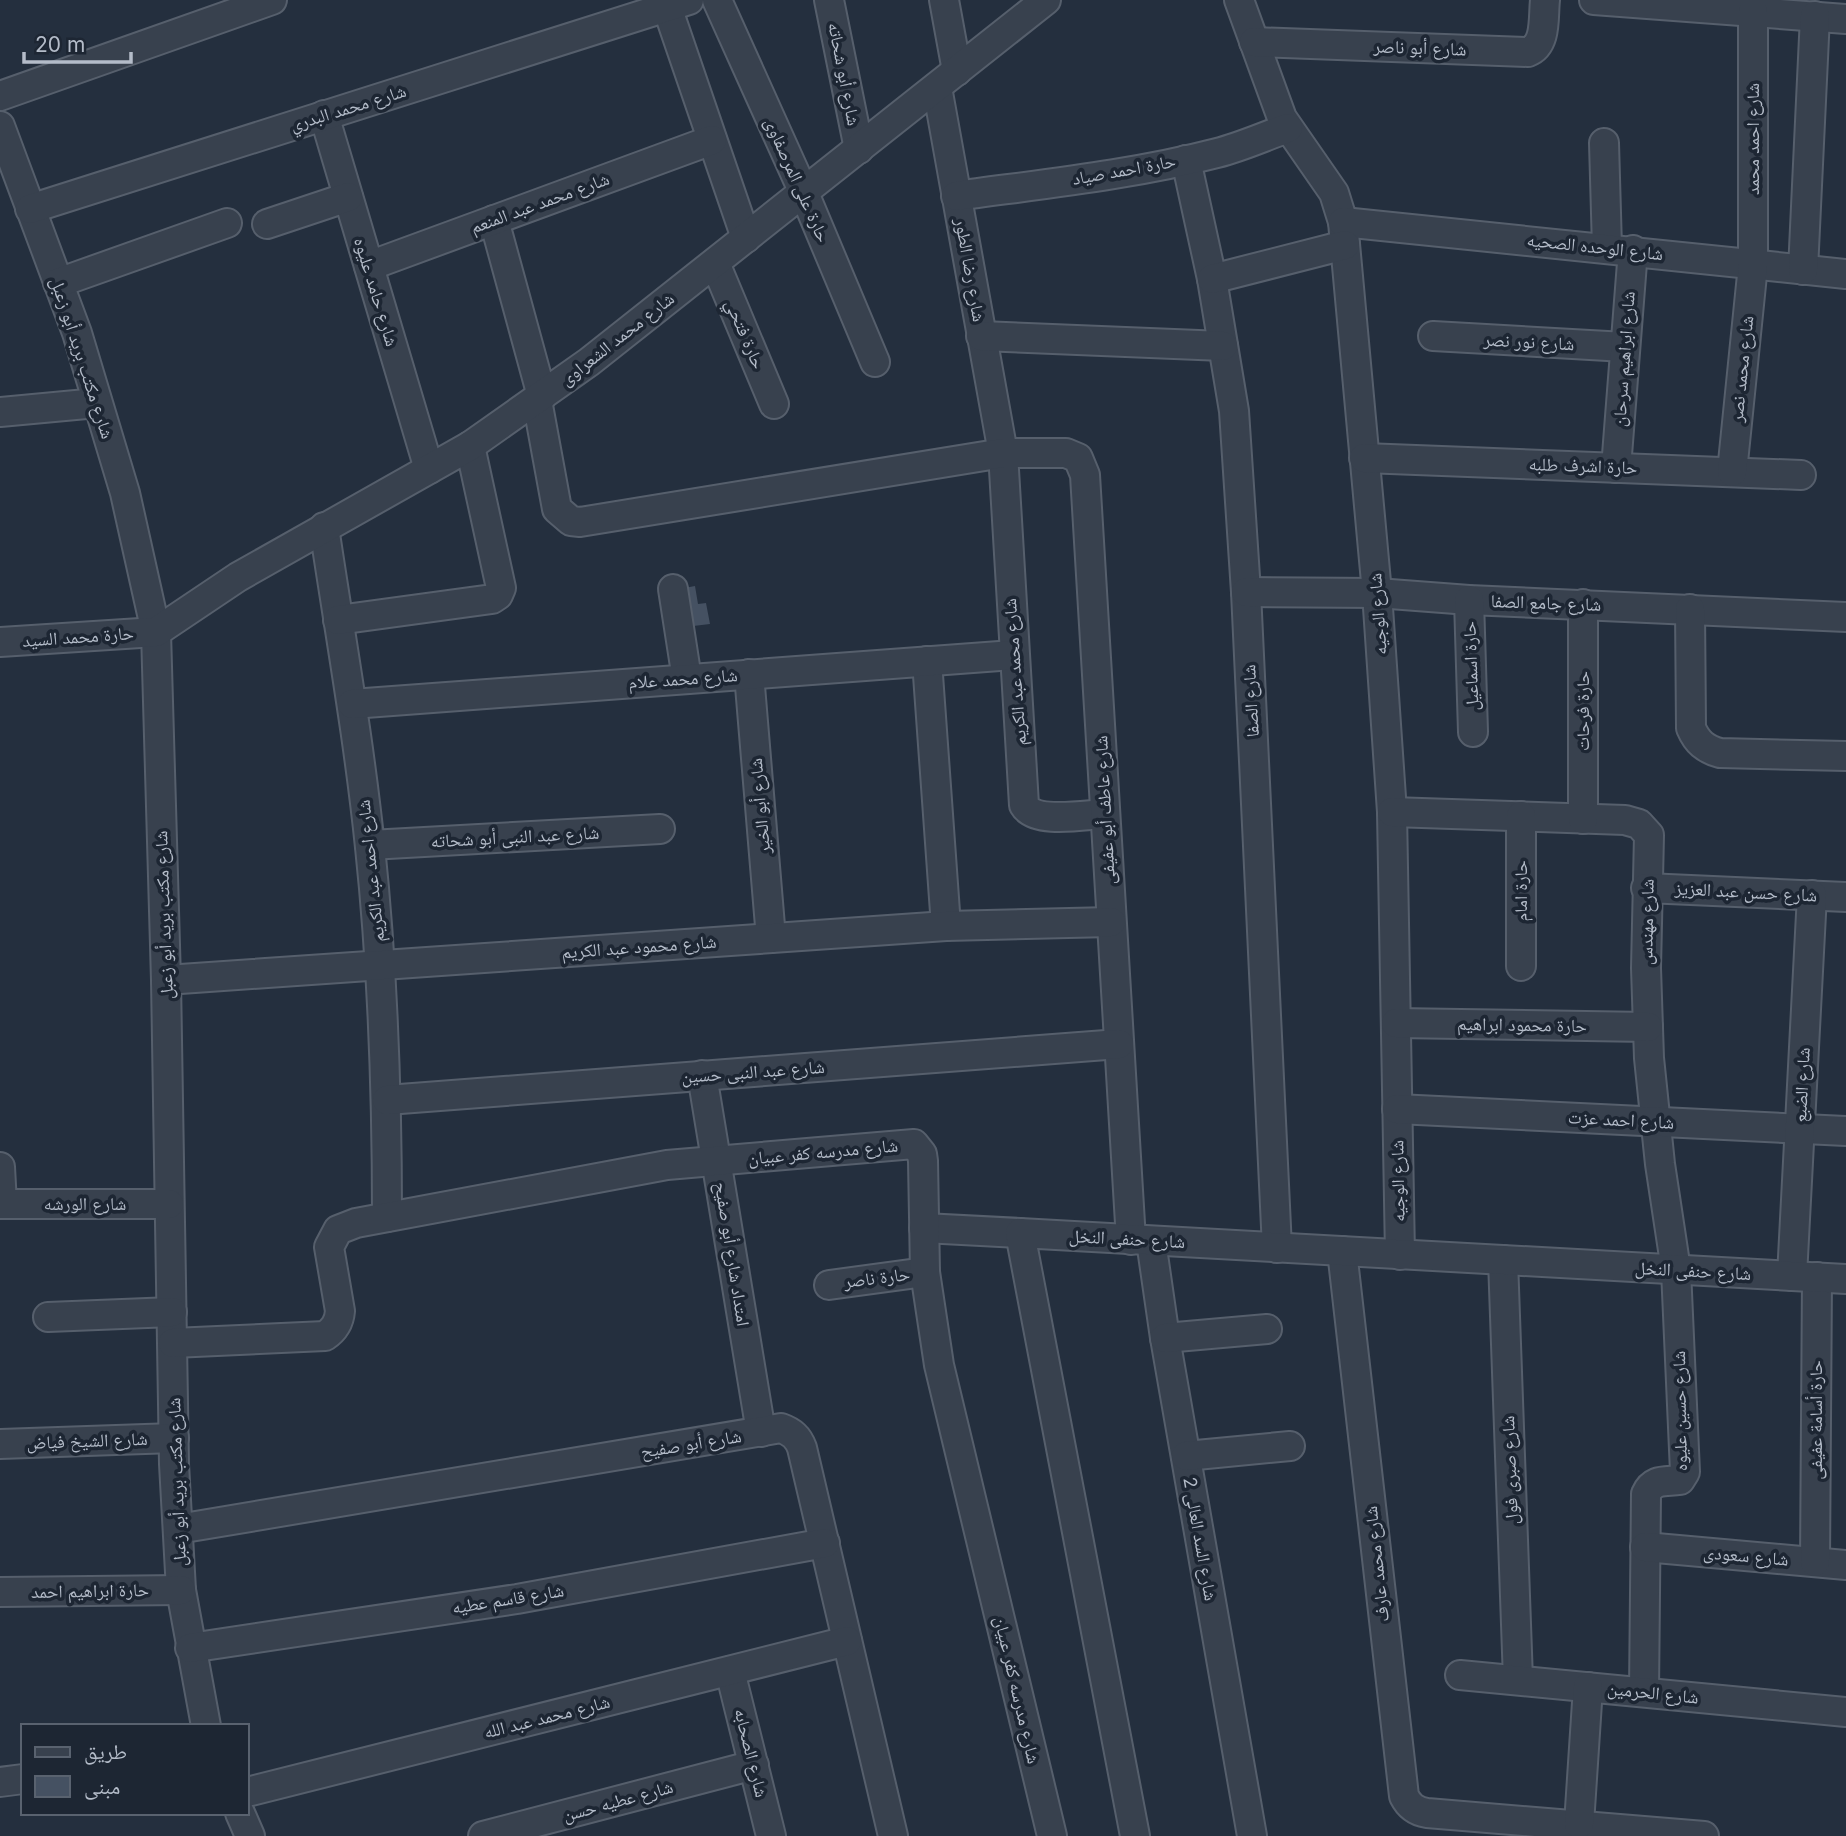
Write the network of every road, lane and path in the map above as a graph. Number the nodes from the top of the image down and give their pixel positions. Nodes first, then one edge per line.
1 (272, 0) edge
2 (717, 0) edge
3 (830, 0) edge
4 (944, 0) edge
5 (1046, 0) edge
6 (1239, 0) edge
7 (1545, 0) edge
8 (1594, 0) edge
9 (678, 4) edge
10 (1753, 12) junction
11 (1815, 16) junction
12 (1846, 19) edge
13 (1254, 43) junction
14 (947, 79) junction
15 (0, 96) edge
16 (324, 115) junction
17 (0, 126) edge
18 (1288, 128) junction
19 (712, 140) junction
20 (1604, 143) dead end
21 (859, 149) junction
22 (1186, 160) junction
23 (804, 192) junction
24 (956, 196) junction
25 (348, 198) junction
26 (30, 209) junction
27 (494, 220) junction
28 (227, 223) dead end
29 (267, 223) dead end
30 (1344, 233) junction
31 (746, 238) junction
32 (1620, 249) junction
33 (715, 263) junction
34 (369, 265) junction
35 (1753, 265) junction
36 (1803, 270) junction
37 (1846, 274) edge
38 (1212, 279) junction
39 (58, 283) junction
40 (981, 336) junction
41 (1433, 336) dead end
42 (1223, 346) junction
43 (1625, 347) junction
44 (875, 362) dead end
45 (540, 398) junction
46 (97, 403) junction
47 (774, 404) dead end
48 (0, 412) edge
49 (470, 446) junction
50 (1003, 453) junction
51 (1364, 458) junction
52 (429, 468) junction
53 (1616, 468) junction
54 (1732, 472) junction
55 (1801, 475) dead end
56 (324, 527) junction
57 (673, 589) dead end
58 (1246, 592) junction
59 (1377, 593) junction
60 (1468, 600) junction
61 (1583, 604) junction
62 (1690, 609) junction
63 (1846, 617) edge
64 (338, 620) junction
65 (156, 632) junction
66 (0, 642) edge
67 (1013, 655) junction
68 (927, 661) junction
69 (748, 674) junction
70 (687, 679) junction
71 (352, 704) junction
72 (1473, 732) dead end
73 (1846, 756) edge
74 (1392, 812) junction
75 (1105, 814) junction
76 (1521, 816) junction
77 (1583, 818) junction
78 (660, 830) dead end
79 (370, 845) junction
80 (1646, 888) junction
81 (1812, 895) junction
82 (1846, 897) edge
83 (1111, 922) junction
84 (946, 926) junction
85 (771, 938) junction
86 (379, 965) junction
87 (1521, 966) dead end
88 (166, 980) junction
89 (1396, 1023) junction
90 (1648, 1027) junction
91 (1119, 1044) junction
92 (702, 1075) junction
93 (387, 1100) junction
94 (1397, 1109) junction
95 (1656, 1122) junction
96 (1799, 1129) junction
97 (1846, 1131) edge
98 (716, 1161) junction
99 (0, 1167) edge
100 (1, 1204) edge
101 (169, 1204) junction
102 (387, 1217) junction
103 (924, 1228) junction
104 (1020, 1233) junction
105 (1141, 1240) junction
106 (1277, 1248) junction
107 (1342, 1251) junction
108 (1400, 1255) junction
109 (1503, 1261) junction
110 (1676, 1270) junction
111 (925, 1272) junction
112 (1804, 1277) junction
113 (1846, 1279) edge
114 (829, 1284) dead end
115 (172, 1312) junction
116 (48, 1317) dead end
117 (1267, 1329) dead end
118 (1165, 1338) junction
119 (173, 1343) junction
120 (761, 1432) junction
121 (174, 1438) junction
122 (0, 1444) edge
123 (1290, 1446) dead end
124 (1186, 1456) junction
125 (178, 1529) junction
126 (825, 1543) junction
127 (1646, 1547) junction
128 (1815, 1562) junction
129 (1846, 1565) edge
130 (181, 1590) junction
131 (0, 1592) edge
132 (847, 1641) junction
133 (190, 1648) junction
134 (730, 1671) junction
135 (1460, 1675) dead end
136 (1518, 1681) junction
137 (1588, 1687) junction
138 (1644, 1692) junction
139 (1846, 1712) edge
140 (206, 1724) edge
141 (754, 1765) junction
142 (21, 1779) edge
143 (0, 1782) edge
144 (248, 1792) edge
145 (241, 1815) edge
146 (1579, 1824) junction
147 (1477, 1826) edge
148 (1687, 1835) edge
149 (250, 1836) edge
150 (483, 1836) edge
151 (771, 1836) edge
152 (893, 1836) edge
153 (1052, 1836) edge
154 (1135, 1836) edge
155 (1252, 1836) edge

1 - 15 street
2 - 23 street, حارة على المرصفاوى
3 - 21 street, شارع أبو شحاته
4 - 14 street, شارع رضا الطور
5 - 14 street, شارع محمد الشعراوى
6 - 13 street, شارع الوجيه
7 - 13 street, شارع أبو ناصر
8 - 10 street
9 - 16 street, شارع محمد البدري
9 - 19 street
10 - 11 street
10 - 35 street, شارع احمد محمد
11 - 12 street
11 - 36 street
13 - 18 street, شارع الوجيه
14 - 21 street, شارع محمد الشعراوى
14 - 24 street, شارع رضا الطور
16 - 25 street, شارع حامد عليوه
16 - 26 street, شارع محمد البدري
17 - 26 street, شارع مكتب بريد أبو زعبل
18 - 22 street, حارة احمد صياد
18 - 30 street, شارع الوجيه
19 - 27 street, شارع محمد عبد المنعم
19 - 31 street
20 - 32 street, شارع ابراهيم سرحان
21 - 23 street, شارع محمد الشعراوى
22 - 24 street, حارة احمد صياد
22 - 38 street, شارع الصفا
23 - 31 street, شارع محمد الشعراوى
23 - 44 street, حارة على المرصفاوى
24 - 40 street, شارع رضا الطور
25 - 29 street
25 - 34 street, شارع حامد عليوه
26 - 39 street, شارع مكتب بريد أبو زعبل
27 - 34 street, شارع محمد عبد المنعم
27 - 45 street
28 - 39 street
30 - 32 street, شارع الوحده الصحيه
30 - 38 street, شارع الوحده الصحيه
30 - 51 street, شارع الوجيه
31 - 33 street, شارع محمد الشعراوى
32 - 35 street, شارع الوحده الصحيه
32 - 43 street, شارع ابراهيم سرحان
33 - 45 street, شارع محمد الشعراوى
33 - 47 street, حارة فتحي
34 - 52 street, شارع حامد عليوه
35 - 36 street, شارع الوحده الصحيه
35 - 54 street, شارع محمد نصر
36 - 37 street, شارع الوحده الصحيه
38 - 42 street, شارع الصفا
39 - 46 street, شارع مكتب بريد أبو زعبل
40 - 42 street
40 - 50 street, شارع رضا الطور
41 - 43 street, شارع نور نصر
42 - 58 street, شارع الصفا
43 - 53 street, شارع ابراهيم سرحان
45 - 49 street, شارع محمد الشعراوى
45 - 50 street, شارع عاطف أبو عفيفى
46 - 48 street
46 - 65 street, شارع مكتب بريد أبو زعبل
49 - 52 street, شارع محمد الشعراوى
49 - 64 street
50 - 67 street, شارع محمد عبد الكريم
50 - 75 street, شارع عاطف أبو عفيفى
51 - 53 street, حارة اشرف طلبه
51 - 59 street, شارع الوجيه
52 - 56 street, شارع محمد الشعراوى
53 - 54 street, حارة اشرف طلبه
54 - 55 street, حارة اشرف طلبه
56 - 64 street, شارع احمد عبد الكريم
56 - 65 street, شارع محمد الشعراوى
57 - 70 street
58 - 59 street, شارع جامع الصفا
58 - 106 street, شارع الصفا
59 - 60 street, شارع جامع الصفا
59 - 74 street, شارع الوجيه
60 - 61 street, شارع جامع الصفا
60 - 72 street, حارة اسماعيل
61 - 62 street, شارع جامع الصفا
61 - 77 street, حارة فرحات
62 - 63 street, شارع جامع الصفا
62 - 73 street
64 - 71 street, شارع احمد عبد الكريم
65 - 66 street, حارة محمد السيد
65 - 88 street, شارع مكتب بريد أبو زعبل
67 - 68 street, شارع محمد علام
67 - 75 street, شارع محمد عبد الكريم
68 - 69 street, شارع محمد علام
68 - 84 street
69 - 70 street, شارع محمد علام
69 - 85 street, شارع أبو الخير
70 - 71 street, شارع محمد علام
71 - 79 street, شارع احمد عبد الكريم
74 - 76 street, شارع مهندس
74 - 89 street, شارع الوجيه
75 - 83 street, شارع عاطف أبو عفيفى
76 - 77 street, شارع مهندس
76 - 87 street, حارة امام
77 - 80 street, شارع مهندس
78 - 79 street, شارع عبد النبى أبو شحاته
79 - 86 street, شارع احمد عبد الكريم
80 - 81 street, شارع حسن عبد العزيز
80 - 90 street, شارع مهندس
81 - 82 street, شارع حسن عبد العزيز
81 - 96 street, شارع الضبع
83 - 84 street, شارع محمود عبد الكريم
83 - 91 street, شارع عاطف أبو عفيفى
84 - 85 street, شارع محمود عبد الكريم
85 - 86 street, شارع محمود عبد الكريم
86 - 88 street, شارع محمود عبد الكريم
86 - 93 street, شارع احمد عبد الكريم
88 - 101 street, شارع مكتب بريد أبو زعبل
89 - 90 street, حارة محمود ابراهيم
89 - 94 street, شارع الوجيه
90 - 95 street, شارع مهندس
91 - 92 street, شارع عبد النبى حسين
91 - 105 street, شارع عاطف أبو عفيفى
92 - 93 street, شارع عبد النبى حسين
92 - 98 street, امتداد شارع أبو صفيح
93 - 102 street, شارع احمد عبد الكريم
94 - 95 street, شارع احمد عزت
94 - 108 street, شارع الوجيه
95 - 96 street, شارع احمد عزت
95 - 110 street, شارع مهندس
96 - 97 street, شارع احمد عزت
96 - 112 street, شارع الضبع
98 - 102 street, شارع مدرسه كفر عبيان
98 - 103 street, شارع مدرسه كفر عبيان
98 - 120 street, امتداد شارع أبو صفيح
99 - 100 street
100 - 101 street, شارع الورشه
101 - 115 street, شارع مكتب بريد أبو زعبل
102 - 119 street, شارع مدرسه كفر عبيان
103 - 104 street, شارع حنفى النخل
103 - 111 street, شارع مدرسه كفر عبيان
104 - 105 street, شارع حنفى النخل
104 - 154 street
105 - 106 street, شارع حنفى النخل
105 - 118 street, شارع السد العالى 2
106 - 107 street, شارع حنفى النخل
107 - 108 street, شارع حنفى النخل
107 - 147 street, شارع محمد عارف
108 - 109 street, شارع حنفى النخل
109 - 110 street, شارع حنفى النخل
109 - 136 street, شارع صبرى فول
110 - 112 street, شارع حنفى النخل
110 - 127 street, شارع حسين عليوه
111 - 114 street, حارة ناصر
111 - 153 street, شارع مدرسه كفر عبيان
112 - 113 street, شارع حنفى النخل
112 - 128 street, حارة أسامة عفيفى
115 - 116 street
115 - 119 street, شارع مكتب بريد أبو زعبل
117 - 118 street
118 - 124 street, شارع السد العالى 2
119 - 121 street, شارع مكتب بريد أبو زعبل
120 - 125 street, شارع أبو صفيح
120 - 126 street, شارع أبو صفيح
121 - 122 street, شارع الشيخ فياض
121 - 125 street, شارع مكتب بريد أبو زعبل
123 - 124 street
124 - 155 street, شارع السد العالى 2
125 - 130 street, شارع مكتب بريد أبو زعبل
126 - 132 street, شارع أبو صفيح
126 - 133 street, شارع قاسم عطيه
127 - 128 street, شارع سعودى
127 - 138 street, شارع حسين عليوه
128 - 129 street, شارع سعودى
130 - 131 street, حارة ابراهيم احمد
130 - 133 street, شارع مكتب بريد أبو زعبل
132 - 134 street, شارع محمد عبد الله
132 - 152 street, شارع أبو صفيح
133 - 140 street, شارع مكتب بريد أبو زعبل
134 - 141 street, شارع الصحابه
134 - 144 street, شارع محمد عبد الله
135 - 136 street, شارع الحرمين
136 - 137 street, شارع الحرمين
137 - 138 street, شارع الحرمين
137 - 146 street
138 - 139 street, شارع الحرمين
141 - 150 street, شارع عطيه حسن
141 - 151 street, شارع الصحابه
142 - 143 street
145 - 149 street
146 - 147 street, شارع محمد عارف
146 - 148 street, شارع محمد عارف

